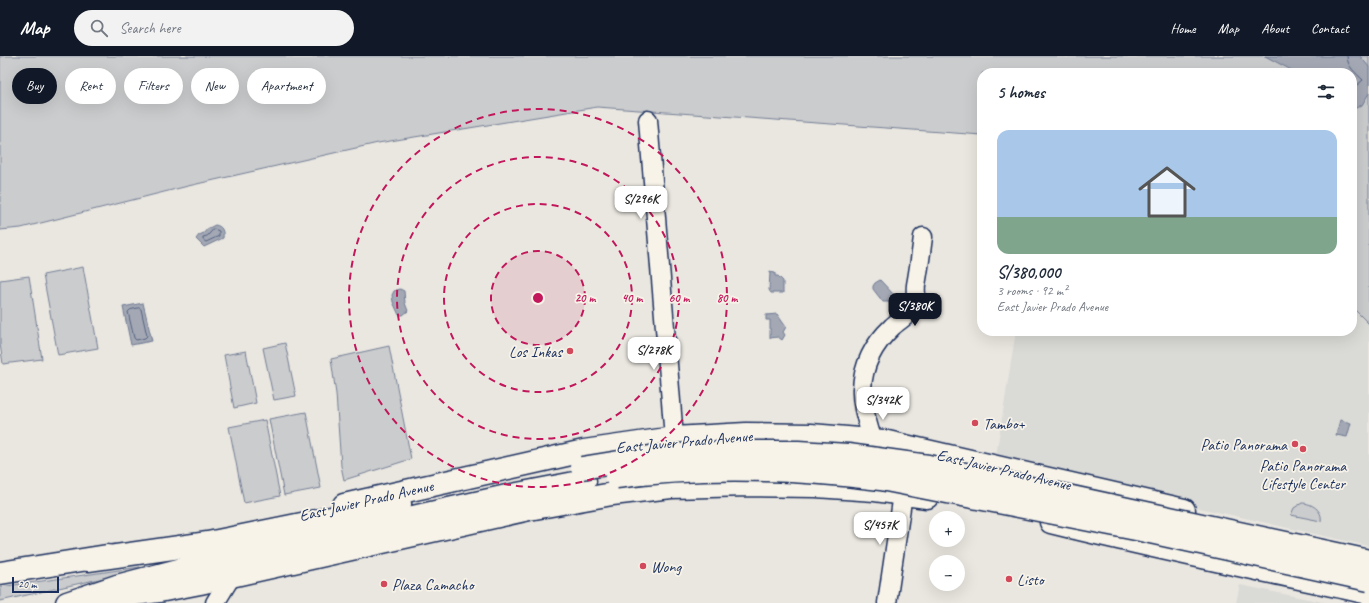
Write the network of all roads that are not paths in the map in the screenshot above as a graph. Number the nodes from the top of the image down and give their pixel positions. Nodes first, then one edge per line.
1 (648, 120) dead end
2 (923, 237) dead end
3 (674, 438) junction
4 (872, 439) junction
5 (926, 450) junction
6 (584, 474) junction
7 (903, 494) junction
8 (1258, 527) junction
9 (1369, 551) edge
10 (88, 560) junction
11 (1369, 561) edge
12 (1246, 566) junction
13 (0, 573) edge
14 (232, 575) junction
15 (1369, 580) edge
16 (1369, 593) edge
17 (66, 603) edge
18 (216, 603) edge
19 (887, 603) edge

1 - 3 street
2 - 4 street
3 - 4 main road, East Javier Prado Avenue
3 - 10 main road, East Javier Prado Avenue
4 - 5 main road, East Javier Prado Avenue
5 - 7 street
5 - 8 main road, East Javier Prado Avenue
6 - 10 main road
6 - 11 main road, bridge
6 - 15 main road, bridge
6 - 17 main road
7 - 12 main road
7 - 14 main road
7 - 19 street
8 - 9 main road, East Javier Prado Avenue
8 - 12 main road
10 - 13 main road, East Javier Prado Avenue
12 - 16 main road
14 - 17 main road
14 - 18 street

